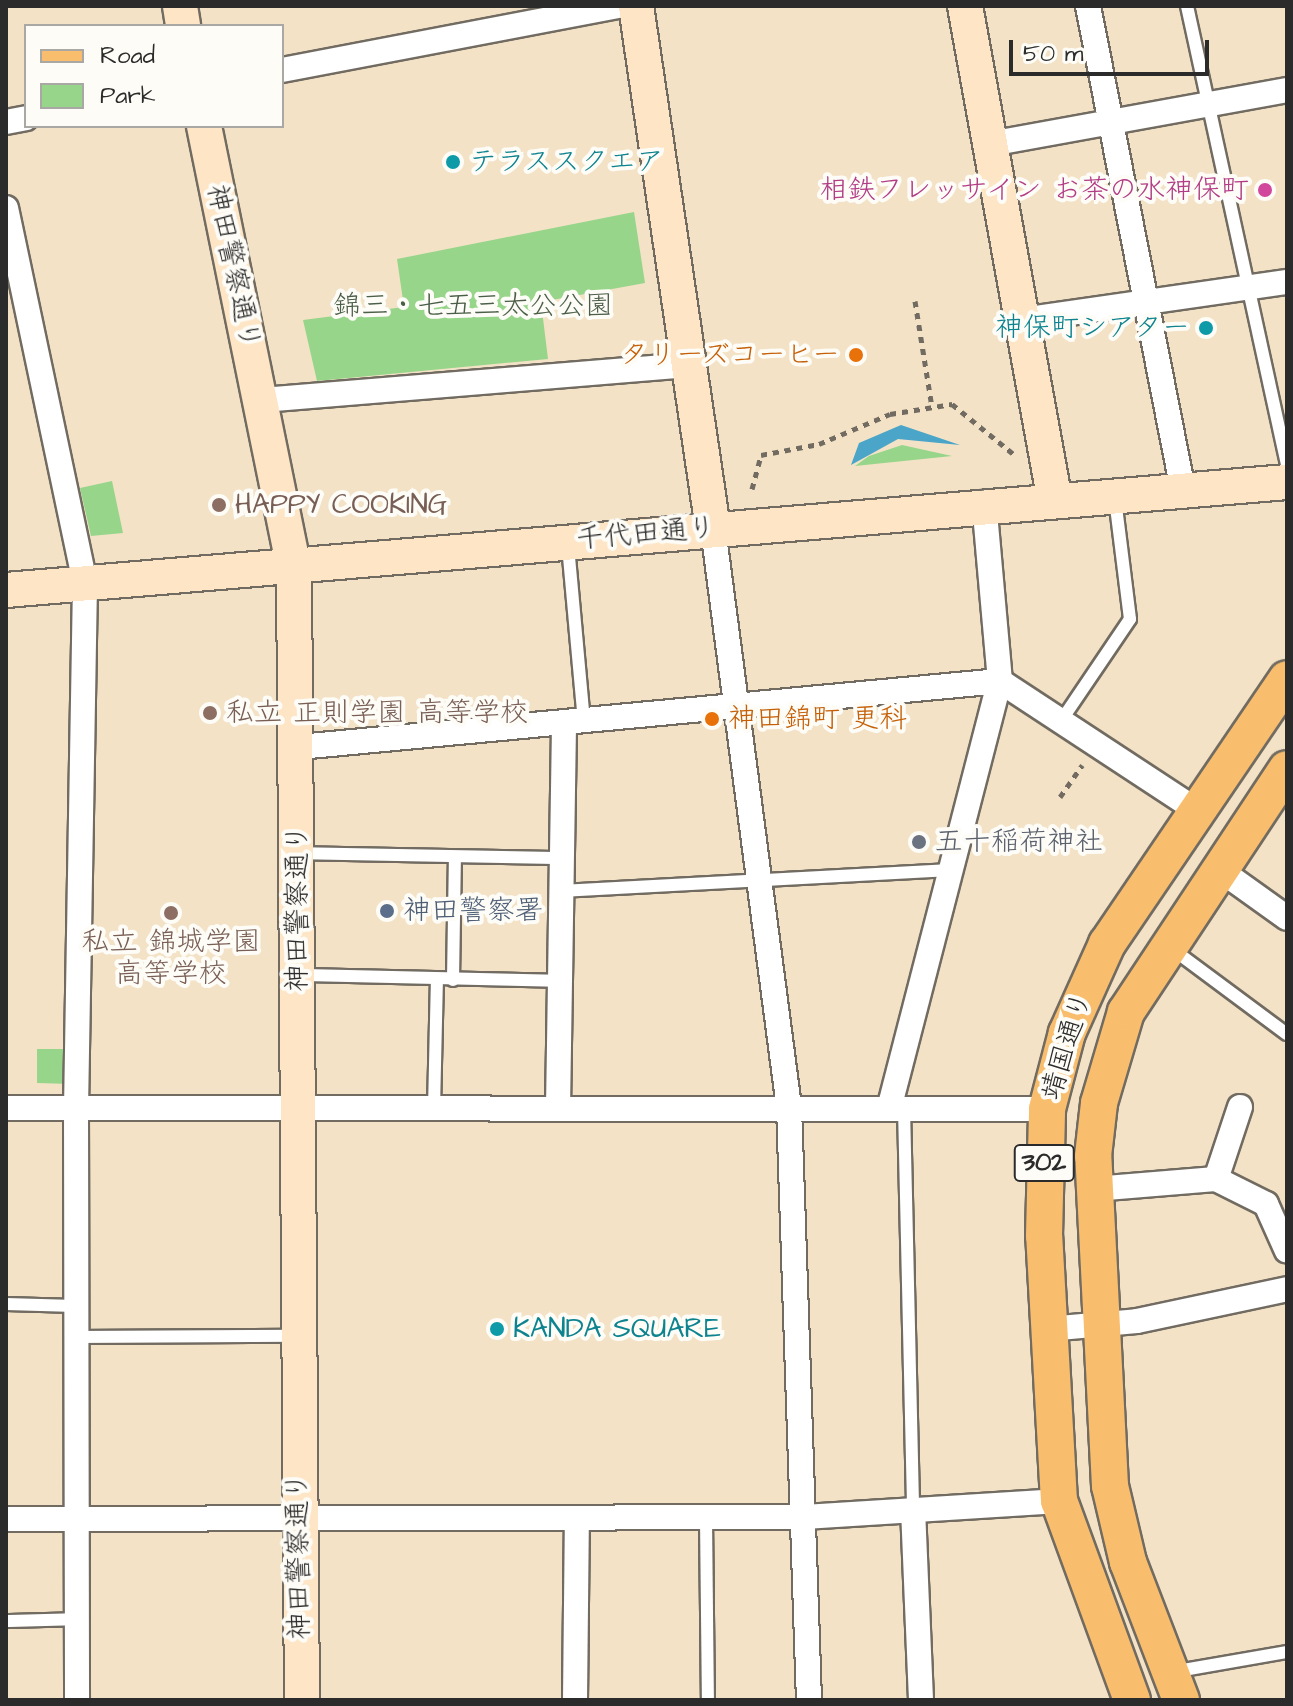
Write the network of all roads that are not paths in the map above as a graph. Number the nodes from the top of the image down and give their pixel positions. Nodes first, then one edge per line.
1 (617, 6) edge
2 (636, 6) edge
3 (965, 6) edge
4 (1088, 6) edge
5 (1187, 6) edge
6 (284, 70) edge
7 (1287, 90) edge
8 (1207, 105) junction
9 (1111, 123) junction
10 (204, 128) edge
11 (990, 144) junction
12 (6, 208) edge
13 (1287, 282) edge
14 (1247, 287) junction
15 (1148, 300) junction
16 (1022, 320) junction
17 (689, 365) junction
18 (262, 400) junction
19 (1287, 466) edge
20 (1270, 483) edge
21 (1183, 489) junction
22 (1114, 492) junction
23 (1054, 498) junction
24 (1287, 499) edge
25 (984, 503) junction
26 (713, 529) junction
27 (568, 541) junction
28 (294, 567) junction
29 (85, 583) junction
30 (6, 590) edge
31 (1287, 679) edge
32 (1000, 681) junction
33 (737, 708) junction
34 (1061, 721) junction
35 (574, 723) junction
36 (299, 747) junction
37 (1287, 769) edge
38 (1198, 811) junction
39 (298, 853) junction
40 (455, 858) junction
41 (562, 858) junction
42 (949, 870) junction
43 (1220, 870) junction
44 (760, 886) junction
45 (562, 891) junction
46 (1287, 918) edge
47 (1167, 945) junction
48 (298, 975) junction
49 (437, 980) junction
50 (453, 980) junction
51 (560, 981) junction
52 (1287, 1034) edge
53 (897, 1105) junction
54 (789, 1107) junction
55 (1240, 1107) dead end
56 (6, 1108) edge
57 (296, 1108) junction
58 (558, 1108) junction
59 (76, 1109) junction
60 (434, 1109) junction
61 (1047, 1109) junction
62 (1216, 1179) junction
63 (1094, 1189) junction
64 (1287, 1251) edge
65 (1286, 1294) edge
66 (6, 1304) edge
67 (75, 1306) junction
68 (1100, 1325) junction
69 (1048, 1329) junction
70 (296, 1336) junction
71 (75, 1337) junction
72 (1059, 1501) junction
73 (913, 1509) junction
74 (804, 1517) junction
75 (706, 1518) junction
76 (6, 1519) edge
77 (75, 1520) junction
78 (577, 1520) junction
79 (298, 1521) junction
80 (76, 1619) junction
81 (6, 1621) edge
82 (1287, 1652) edge
83 (1176, 1686) edge
84 (77, 1700) edge
85 (302, 1700) edge
86 (575, 1700) edge
87 (708, 1700) edge
88 (809, 1700) edge
89 (921, 1700) edge
90 (1132, 1700) edge

1 - 6 street
2 - 17 street
3 - 11 street
4 - 9 street
5 - 8 lane
7 - 8 street
8 - 9 street
8 - 14 lane
9 - 11 street
9 - 15 street
10 - 18 street, 神田警察通り
11 - 16 street
12 - 29 street
13 - 14 street
14 - 15 street
14 - 19 lane
15 - 16 street
15 - 21 street
16 - 23 street
17 - 18 street
17 - 26 street
18 - 28 street, 神田警察通り
20 - 21 street, 千代田通り
20 - 24 street
21 - 22 street, 千代田通り
22 - 23 street, 千代田通り
22 - 34 lane
23 - 25 street, 千代田通り
25 - 26 street, 千代田通り
25 - 32 street
26 - 27 street, 千代田通り
26 - 33 street
27 - 28 street, 千代田通り
27 - 35 lane
28 - 29 street, 千代田通り
28 - 36 street, 神田警察通り
29 - 30 street, 千代田通り
29 - 59 street
31 - 38 main road, 靖国通り / 302
32 - 33 street
32 - 34 street
32 - 42 street
33 - 35 street
33 - 44 street
34 - 38 street
35 - 36 street
35 - 41 street
36 - 39 street, 神田警察通り
37 - 43 main road, 靖国通り / 302
38 - 61 main road, 靖国通り / 302
39 - 40 lane
39 - 48 street, 神田警察通り
40 - 41 lane
40 - 50 lane
41 - 45 street
42 - 44 lane
42 - 53 street
43 - 46 street
43 - 47 main road, 靖国通り / 302
44 - 45 lane
44 - 54 street
45 - 51 street
47 - 52 lane
47 - 63 main road, 靖国通り / 302
48 - 49 lane
48 - 57 street, 神田警察通り
49 - 50 lane
49 - 60 lane
50 - 51 lane
51 - 58 street
53 - 54 street
53 - 61 street
53 - 73 lane
54 - 58 street
54 - 74 street
55 - 62 street
56 - 59 street
57 - 59 street
57 - 60 street
57 - 70 street, 神田警察通り
58 - 60 street
59 - 67 street
61 - 69 main road, 靖国通り / 302
62 - 63 street
62 - 64 street
63 - 68 main road, 靖国通り / 302
65 - 68 street
66 - 67 lane
67 - 71 street
68 - 69 street
68 - 83 main road, 靖国通り / 302
69 - 72 main road, 靖国通り / 302
70 - 71 lane
70 - 79 street, 神田警察通り
71 - 77 street
72 - 73 street
72 - 90 main road, 靖国通り / 302
73 - 74 street
73 - 89 street
74 - 75 street
74 - 88 street
75 - 78 street
75 - 87 lane
76 - 77 street
77 - 79 street
77 - 80 street
78 - 79 street
78 - 86 street
79 - 85 street, 神田警察通り
80 - 81 lane
80 - 84 street
82 - 83 lane

